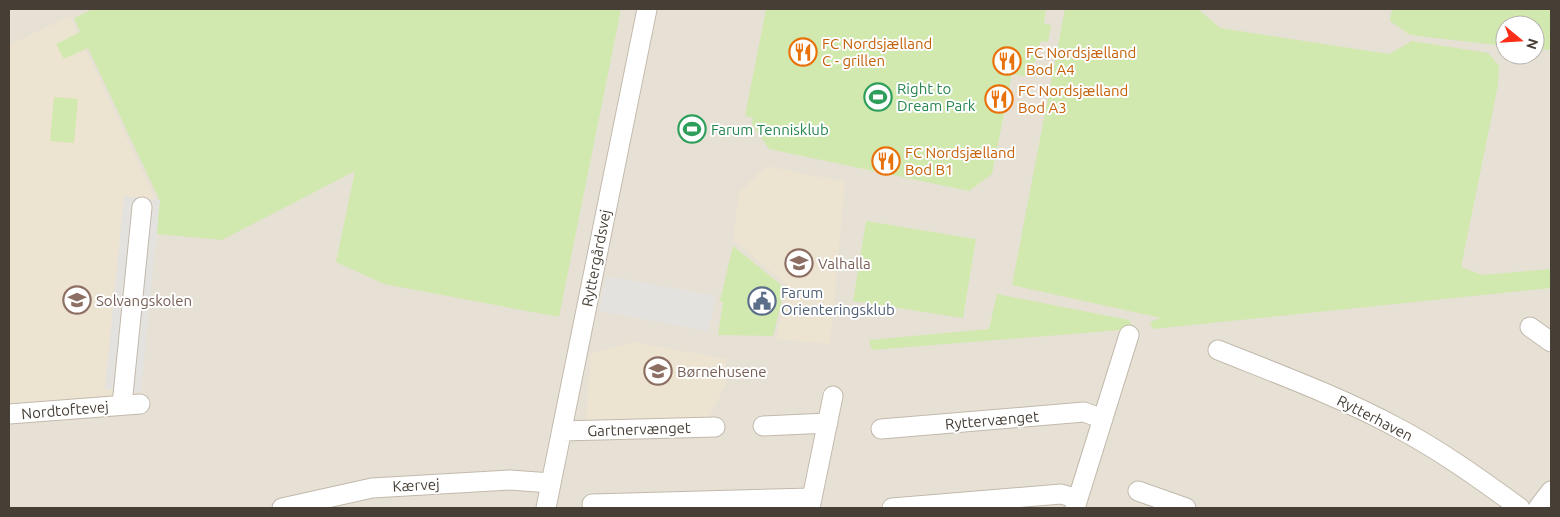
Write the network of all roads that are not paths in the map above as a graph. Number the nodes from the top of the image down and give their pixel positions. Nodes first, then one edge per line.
1 (647, 9) edge
2 (142, 207) dead end
3 (1530, 327) dead end
4 (1129, 335) dead end
5 (1551, 342) edge
6 (1218, 350) dead end
7 (833, 396) dead end
8 (9, 414) edge
9 (1103, 419) junction
10 (828, 423) junction
11 (763, 426) dead end
12 (716, 427) dead end
13 (880, 429) dead end
14 (562, 431) junction
15 (551, 483) junction
16 (1138, 490) dead end
17 (1551, 490) edge
18 (811, 503) edge
19 (592, 504) dead end
20 (1077, 504) edge
21 (290, 507) edge
22 (546, 508) edge
23 (892, 508) edge
24 (1186, 508) edge
25 (1520, 508) edge
26 (1538, 508) edge

1 - 14 street, Ryttergårdsvej
2 - 8 street, Nordtoftevej
3 - 5 street
4 - 9 street
6 - 25 street, Rytterhaven
7 - 10 street
9 - 13 street, Ryttervænget
9 - 20 street
10 - 11 street
10 - 18 street
12 - 14 street, Gartnervænget
14 - 15 street, Ryttergårdsvej
15 - 21 street, Kærvej
15 - 22 street, Ryttergårdsvej
16 - 24 street
17 - 26 street
18 - 19 street
20 - 23 street

